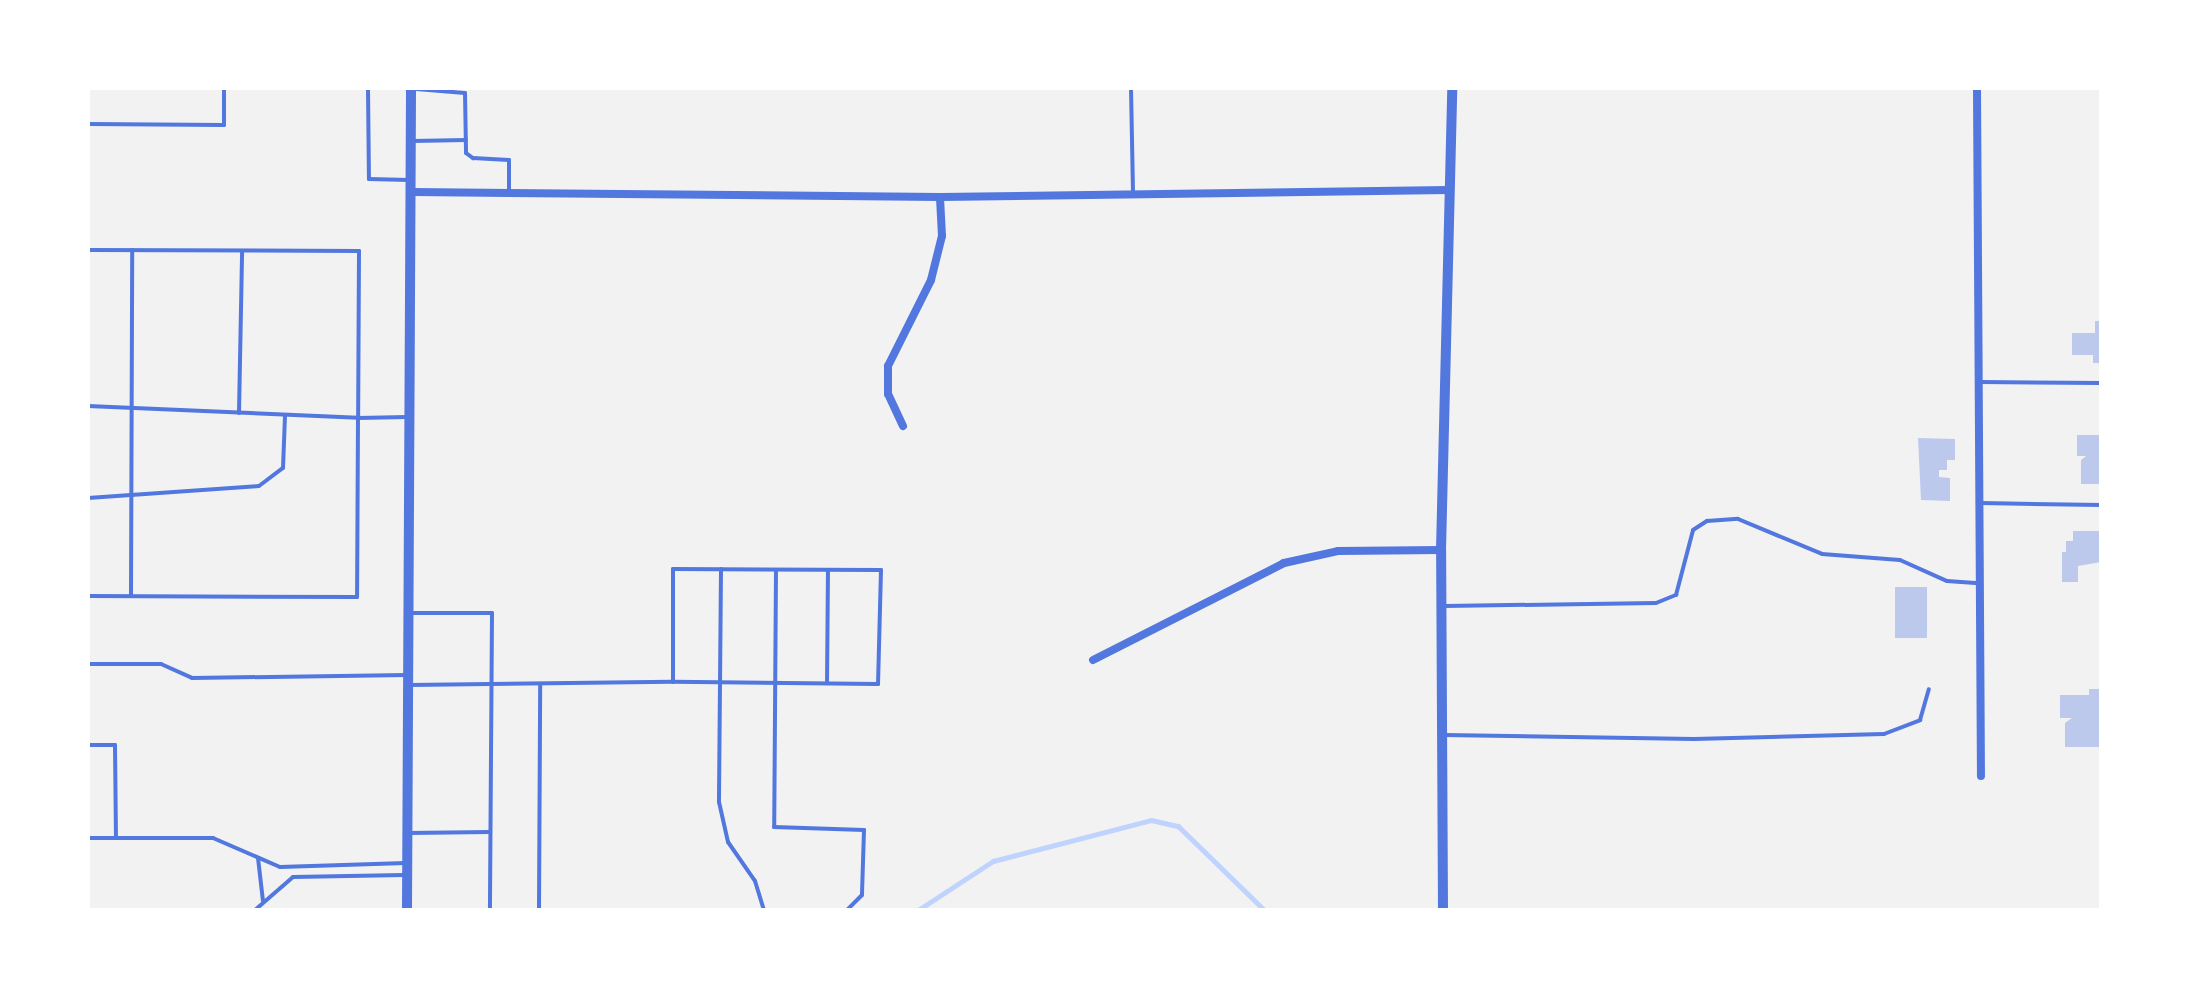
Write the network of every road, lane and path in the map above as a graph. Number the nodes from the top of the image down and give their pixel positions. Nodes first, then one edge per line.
1 (224, 88) edge
2 (368, 88) edge
3 (1131, 88) edge
4 (1452, 88) edge
5 (1977, 88) edge
6 (409, 89) edge
7 (88, 124) edge
8 (466, 140) junction
9 (412, 141) junction
10 (412, 186) junction
11 (1448, 190) junction
12 (509, 193) junction
13 (1133, 195) junction
14 (940, 197) junction
15 (88, 250) edge
16 (132, 250) junction
17 (242, 251) junction
18 (1980, 382) junction
19 (2101, 383) edge
20 (88, 406) edge
21 (133, 407) junction
22 (239, 413) junction
23 (285, 415) junction
24 (410, 417) junction
25 (358, 418) junction
26 (903, 426) dead end
27 (133, 497) junction
28 (88, 498) edge
29 (1981, 503) junction
30 (2101, 505) edge
31 (1441, 550) junction
32 (721, 569) junction
33 (776, 570) junction
34 (828, 570) junction
35 (1981, 583) junction
36 (88, 596) edge
37 (131, 596) junction
38 (1441, 606) junction
39 (408, 613) junction
40 (1093, 660) dead end
41 (88, 664) edge
42 (407, 680) junction
43 (673, 682) junction
44 (720, 682) junction
45 (775, 682) junction
46 (827, 683) junction
47 (492, 684) junction
48 (540, 684) junction
49 (1929, 689) dead end
50 (1442, 735) junction
51 (88, 745) edge
52 (1981, 776) dead end
53 (490, 832) junction
54 (406, 833) junction
55 (88, 838) edge
56 (116, 838) junction
57 (258, 858) junction
58 (406, 863) junction
59 (406, 875) junction
60 (263, 901) junction
61 (255, 910) edge
62 (407, 910) edge
63 (490, 910) edge
64 (539, 910) edge
65 (764, 910) edge
66 (847, 910) edge
67 (1443, 910) edge

1 - 7 lane
2 - 10 lane
3 - 13 lane
4 - 11 street
5 - 18 street
6 - 8 lane
6 - 9 street
8 - 9 lane
8 - 12 lane
9 - 10 street
10 - 12 street
10 - 24 street
11 - 13 street
11 - 31 street
12 - 14 street
13 - 14 street
14 - 26 street
15 - 16 lane
16 - 17 lane
16 - 21 lane
17 - 22 lane
17 - 25 lane
18 - 19 lane
18 - 29 street
20 - 21 lane
21 - 22 lane
21 - 27 lane
22 - 23 lane
23 - 25 lane
23 - 27 lane
24 - 25 lane
24 - 39 street
25 - 37 lane
27 - 28 lane
27 - 37 lane
29 - 30 lane
29 - 35 street
31 - 38 street
31 - 40 street
32 - 33 lane
32 - 43 lane
32 - 44 lane
33 - 34 lane
33 - 45 lane
34 - 46 lane
34 - 46 lane
35 - 38 lane
35 - 52 street
36 - 37 lane
38 - 50 street
39 - 42 street
39 - 47 lane
41 - 42 lane
42 - 47 lane
42 - 54 street
43 - 44 lane
43 - 48 lane
44 - 45 lane
44 - 65 lane
45 - 46 lane
45 - 66 lane
47 - 48 lane
47 - 53 lane
48 - 64 lane
49 - 50 lane
50 - 67 street
51 - 56 lane
53 - 54 lane
53 - 63 lane
54 - 58 street
55 - 56 lane
56 - 57 lane
57 - 58 lane
57 - 60 lane
58 - 59 street
59 - 60 lane
59 - 62 street
60 - 61 lane

